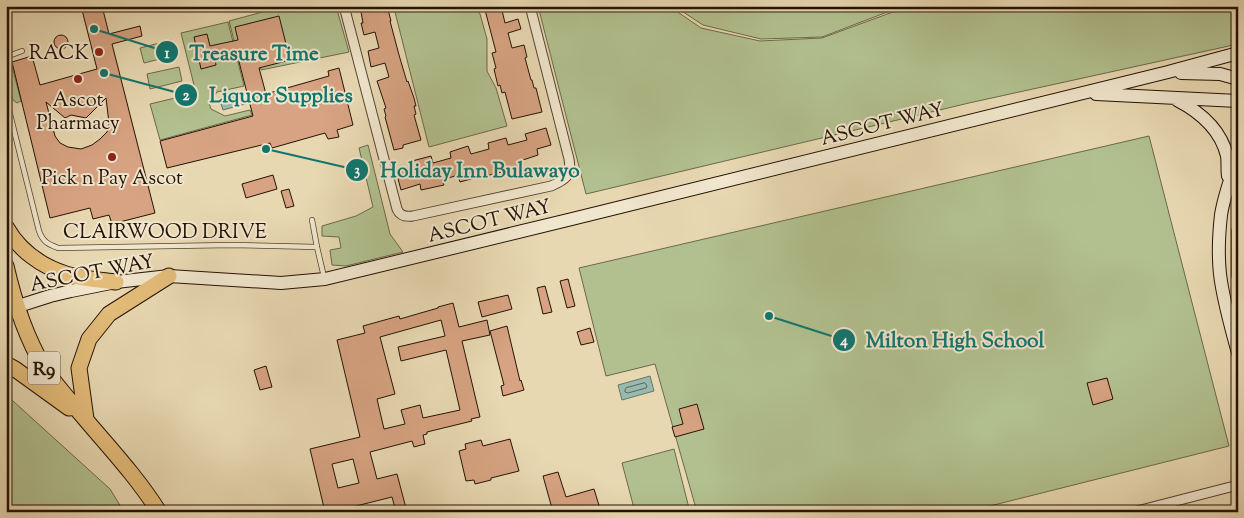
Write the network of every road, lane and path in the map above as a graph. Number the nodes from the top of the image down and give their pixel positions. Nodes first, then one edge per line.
1 (344, 6) edge
2 (530, 6) edge
3 (22, 51) dead end
4 (1238, 53) edge
5 (6, 57) edge
6 (1168, 72) junction
7 (1238, 79) edge
8 (1081, 94) junction
9 (6, 98) edge
10 (1172, 98) junction
11 (1238, 101) edge
12 (1238, 156) edge
13 (1228, 186) junction
14 (312, 220) dead end
15 (6, 227) edge
16 (1238, 231) edge
17 (317, 247) junction
18 (6, 266) edge
19 (1238, 275) edge
20 (169, 276) junction
21 (325, 279) junction
22 (116, 282) junction
23 (11, 308) edge
24 (1238, 353) edge
25 (6, 364) edge
26 (86, 421) junction
27 (1238, 485) edge
28 (159, 512) edge
29 (1133, 512) edge

1 - 2 street
3 - 5 lane
4 - 6 main road, ASCOT WAY
6 - 7 main road
6 - 8 main road, ASCOT WAY
8 - 10 main road
8 - 21 main road, ASCOT WAY
9 - 17 lane, CLAIRWOOD DRIVE
10 - 11 main road
10 - 13 main road
12 - 13 main road
13 - 24 main road
14 - 17 lane
15 - 22 highway
16 - 19 main road
17 - 21 lane
18 - 23 highway, R9
20 - 21 main road, ASCOT WAY
20 - 22 main road, ASCOT WAY
20 - 26 highway
22 - 23 main road, ASCOT WAY
23 - 26 highway, R9
25 - 26 highway
26 - 28 highway, R9
27 - 29 street

